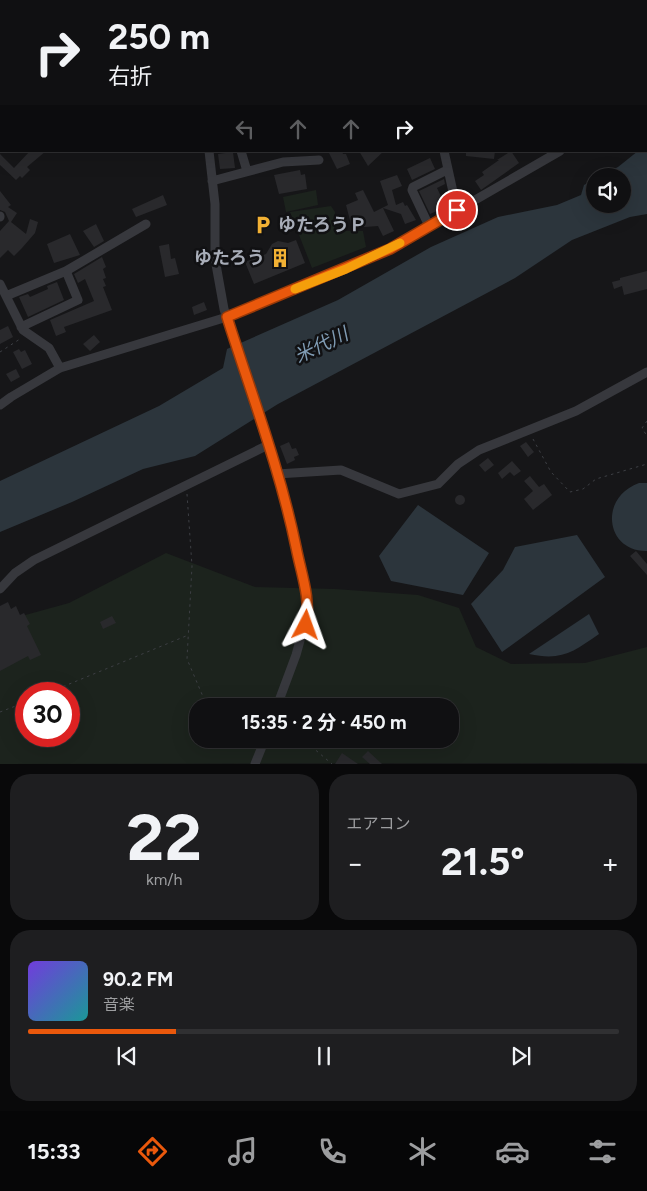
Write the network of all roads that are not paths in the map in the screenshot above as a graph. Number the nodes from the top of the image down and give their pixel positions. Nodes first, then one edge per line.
1 (209, 152) edge
2 (241, 152) edge
3 (444, 152) edge
4 (558, 152) edge
5 (319, 160) dead end
6 (447, 170) junction
7 (247, 171) junction
8 (212, 181) junction
9 (457, 210) junction
10 (146, 224) dead end
11 (429, 226) junction
12 (66, 271) junction
13 (0, 284) edge
14 (6, 296) junction
15 (227, 317) junction
16 (21, 326) junction
17 (60, 368) junction
18 (647, 372) edge
19 (0, 405) edge
20 (267, 442) junction
21 (277, 474) junction
22 (0, 589) edge
23 (281, 698) edge
24 (261, 748) edge
25 (255, 764) edge

1 - 8 street
2 - 7 street
3 - 6 street
4 - 9 street
5 - 7 street
6 - 9 street
6 - 11 street
7 - 8 street
8 - 15 street
9 - 11 street
10 - 12 street
11 - 15 street
12 - 14 street
12 - 16 street
13 - 14 street
14 - 16 street
15 - 17 street
15 - 20 street
16 - 17 street
17 - 19 street
18 - 21 street
20 - 21 street
20 - 22 street
21 - 23 street
24 - 25 street

